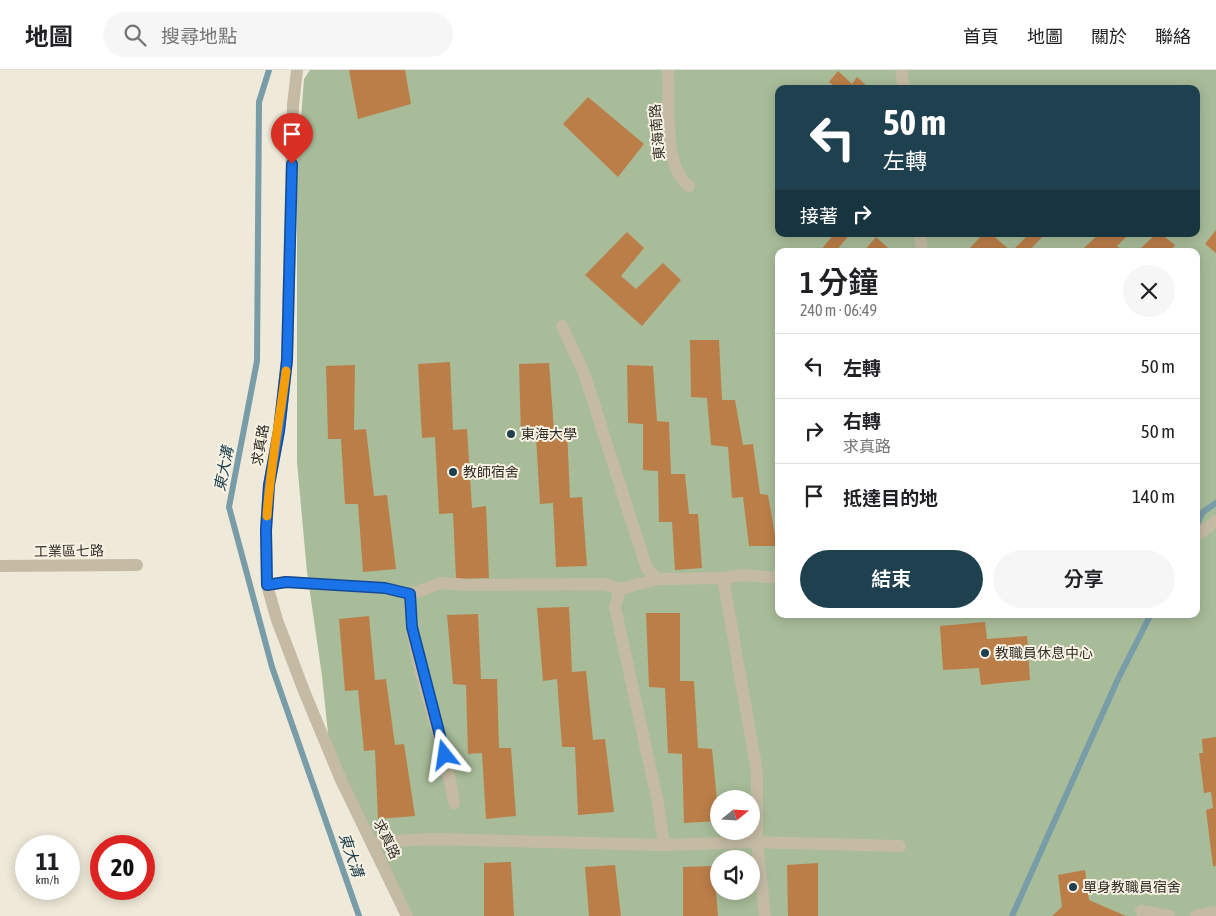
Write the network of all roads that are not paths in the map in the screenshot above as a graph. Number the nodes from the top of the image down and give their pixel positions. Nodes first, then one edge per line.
1 (298, 70) edge
2 (668, 70) edge
3 (901, 70) edge
4 (903, 85) edge
5 (689, 186) dead end
6 (562, 326) dead end
7 (1216, 522) edge
8 (1200, 533) edge
9 (137, 565) dead end
10 (0, 566) edge
11 (724, 578) junction
12 (775, 578) edge
13 (658, 579) junction
14 (267, 585) junction
15 (620, 589) junction
16 (410, 594) junction
17 (454, 802) dead end
18 (373, 842) junction
19 (757, 842) junction
20 (664, 845) junction
21 (900, 846) dead end
22 (1141, 911) dead end
23 (1216, 912) edge
24 (407, 916) edge
25 (765, 916) edge
26 (1169, 916) edge
27 (1196, 916) edge

1 - 14 street, 求真路
2 - 5 street, 東海南路
3 - 4 street
6 - 13 street
7 - 8 street
9 - 10 street, 工業區七路
11 - 12 street
11 - 13 street
11 - 19 street
13 - 15 street
14 - 16 street
14 - 18 street, 求真路
15 - 16 street
15 - 20 street
16 - 17 street
18 - 20 street
18 - 24 street, 求真路
19 - 20 street
19 - 21 street
19 - 25 street
22 - 26 street
23 - 27 street

